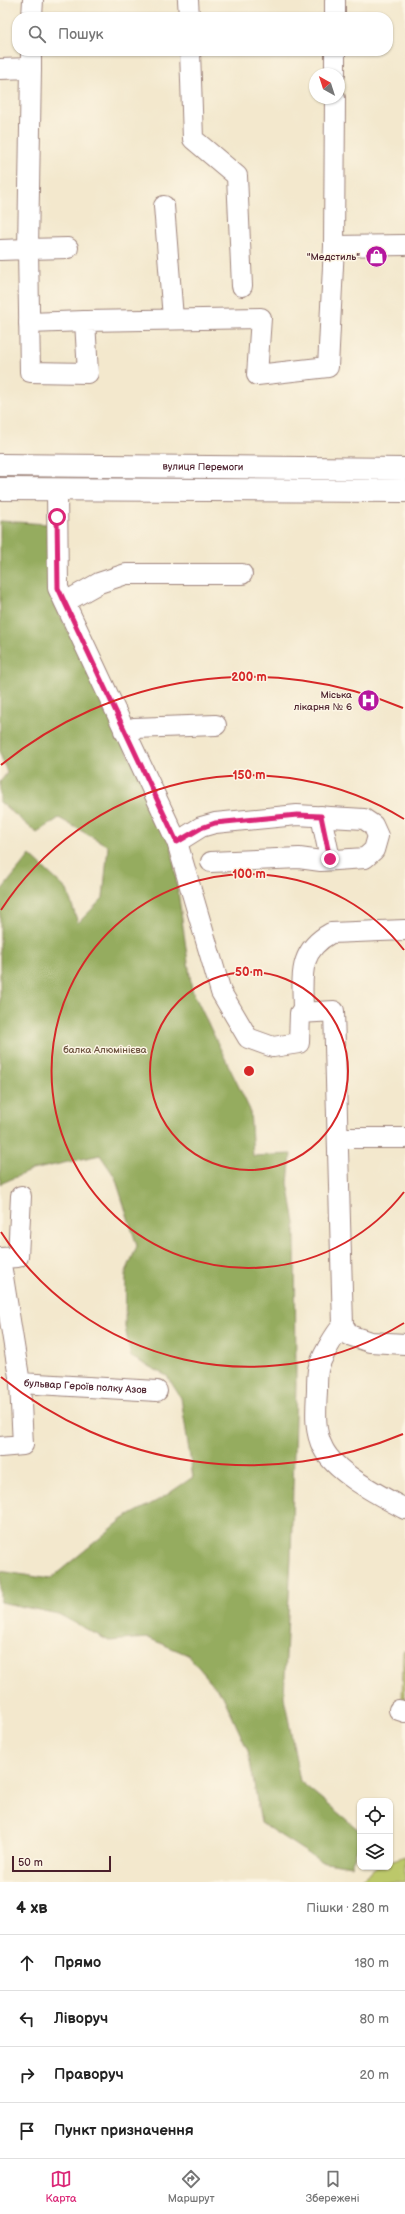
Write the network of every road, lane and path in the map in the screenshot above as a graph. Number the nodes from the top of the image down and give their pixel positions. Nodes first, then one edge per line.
1 (33, 0) edge
2 (188, 0) edge
3 (335, 0) edge
4 (32, 12) edge
5 (189, 12) edge
6 (335, 12) edge
7 (190, 56) edge
8 (335, 56) edge
9 (31, 60) edge
10 (335, 68) edge
11 (0, 69) edge
12 (335, 104) edge
13 (164, 206) dead end
14 (405, 245) edge
15 (334, 246) junction
16 (68, 248) dead end
17 (28, 249) junction
18 (0, 250) edge
19 (242, 286) dead end
20 (173, 318) junction
21 (85, 320) junction
22 (29, 323) junction
23 (0, 465) edge
24 (405, 469) edge
25 (0, 489) edge
26 (57, 490) junction
27 (405, 491) edge
28 (242, 574) dead end
29 (65, 602) junction
30 (216, 725) dead end
31 (124, 731) junction
32 (321, 816) junction
33 (177, 842) junction
34 (330, 859) junction
35 (211, 862) dead end
36 (405, 930) edge
37 (303, 1012) junction
38 (338, 1138) junction
39 (405, 1138) edge
40 (21, 1196) dead end
41 (0, 1258) edge
42 (342, 1325) junction
43 (405, 1344) edge
44 (20, 1383) junction
45 (158, 1391) dead end
46 (0, 1447) edge
47 (405, 1509) edge

1 - 4 street
2 - 5 street
3 - 6 street
7 - 19 street
8 - 10 street
9 - 11 street
9 - 17 street
12 - 15 street
13 - 20 street
14 - 15 street
15 - 20 street
16 - 17 street
17 - 18 street
17 - 22 street
20 - 21 street
21 - 22 street
21 - 22 street
23 - 24 main road, вулиця Перемоги
25 - 26 main road
26 - 27 main road
26 - 29 street
28 - 29 street
29 - 31 street
30 - 31 street
31 - 33 street
32 - 33 street
32 - 34 street
32 - 34 street
33 - 37 street
34 - 35 street
36 - 37 street
37 - 38 street
38 - 39 street
38 - 42 street
40 - 41 street
41 - 44 street, бульвар Героїв полку Азов
42 - 43 street
42 - 47 street
44 - 45 street, бульвар Героїв полку Азов
44 - 46 street

